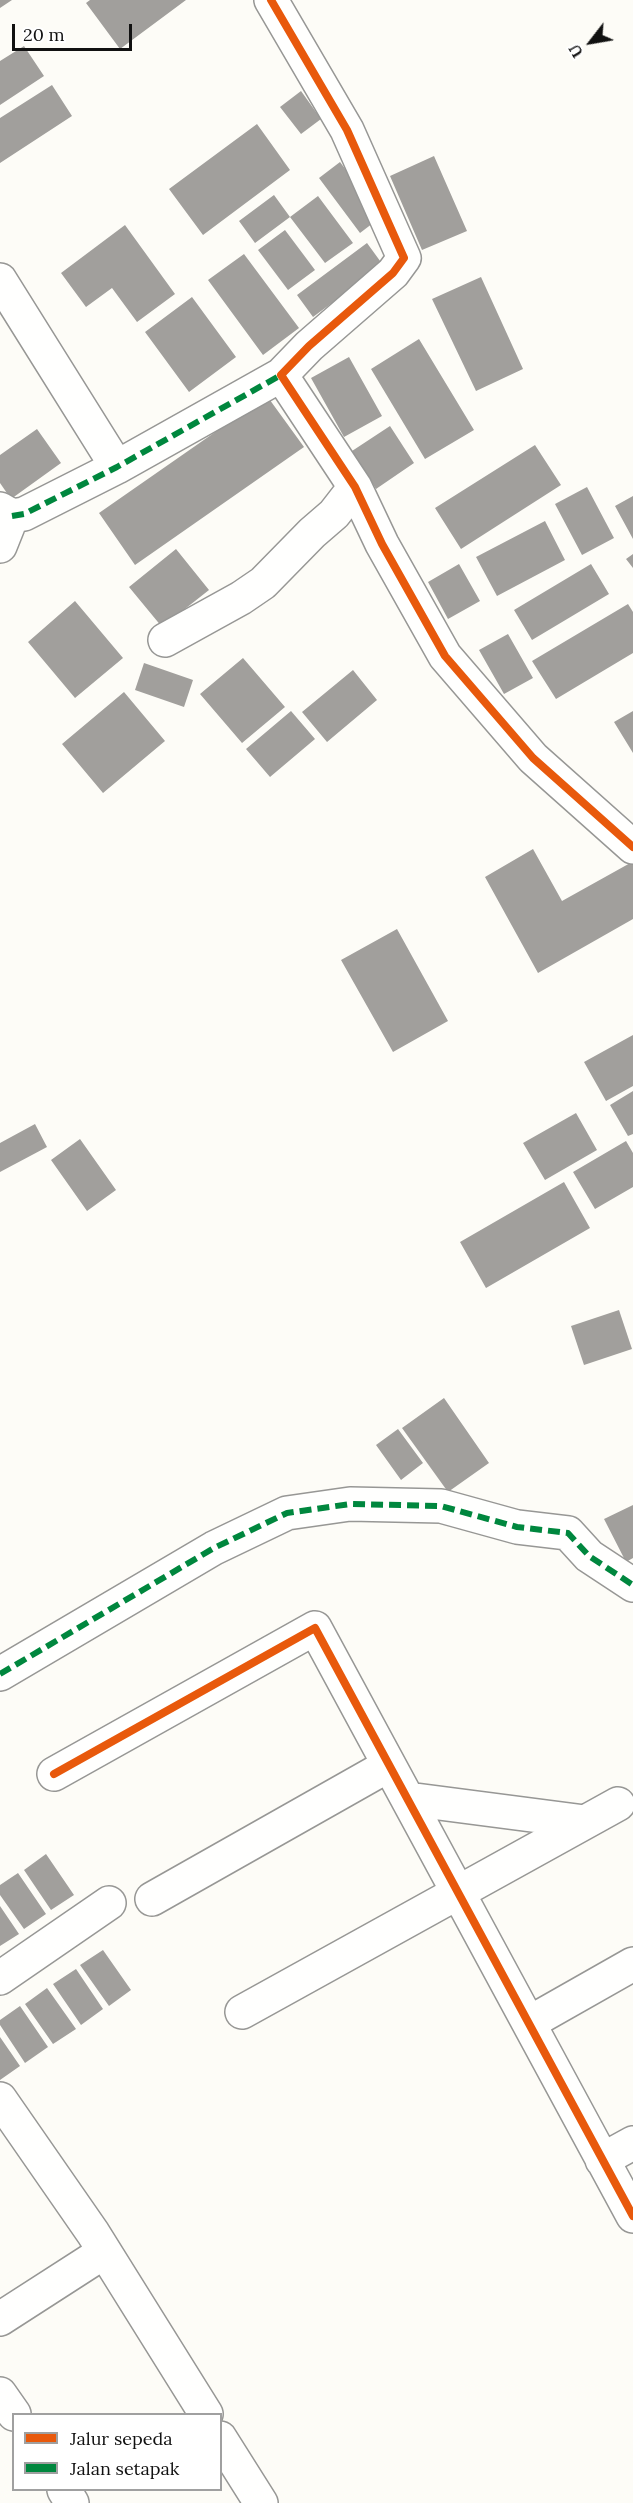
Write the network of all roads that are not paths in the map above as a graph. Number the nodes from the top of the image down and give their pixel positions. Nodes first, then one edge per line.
1 (271, 0) edge
2 (0, 280) edge
3 (280, 375) junction
4 (117, 467) junction
5 (355, 487) junction
6 (6, 513) edge
7 (0, 546) edge
8 (165, 640) dead end
9 (633, 847) edge
10 (633, 1586) edge
11 (0, 1674) edge
12 (389, 1765) junction
13 (54, 1774) dead end
14 (408, 1799) junction
15 (618, 1804) dead end
16 (585, 1822) junction
17 (457, 1891) junction
18 (152, 1899) dead end
19 (109, 1903) dead end
20 (633, 1964) edge
21 (0, 1978) edge
22 (242, 2012) dead end
23 (529, 2023) junction
24 (0, 2099) edge
25 (633, 2143) edge
26 (602, 2160) junction
27 (633, 2216) edge
28 (104, 2252) junction
29 (0, 2319) edge
30 (0, 2394) edge
31 (13, 2413) edge
32 (205, 2413) edge
33 (222, 2441) edge
34 (261, 2503) edge

1 - 3 street
2 - 4 street
3 - 4 street
3 - 5 street
4 - 6 street
5 - 8 street
5 - 9 street
6 - 7 street
10 - 11 street
12 - 13 street
12 - 14 street
12 - 18 street
14 - 16 street
14 - 17 street
15 - 16 street
16 - 17 street
17 - 22 street
17 - 23 street
19 - 21 street
20 - 23 street
23 - 26 street
24 - 28 street
25 - 26 street
26 - 27 street
28 - 29 street
28 - 32 street
30 - 31 street
33 - 34 street

